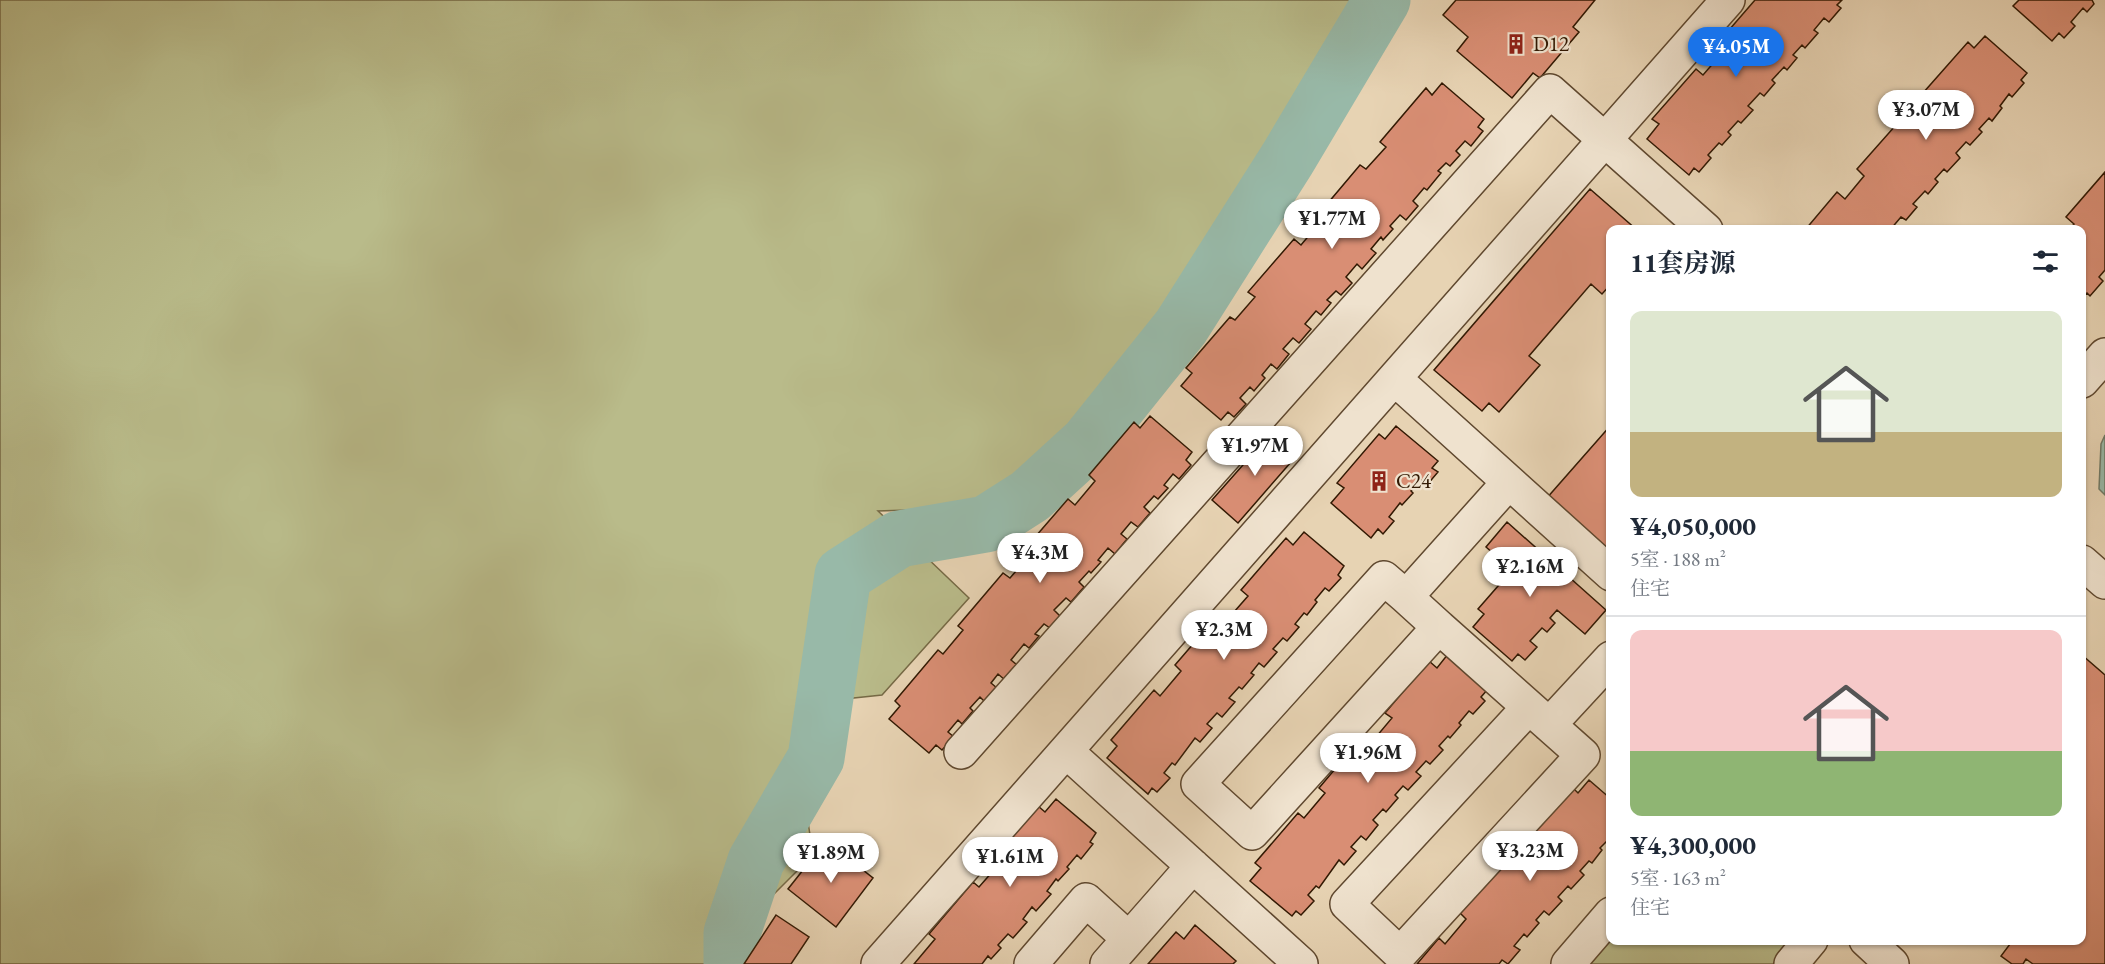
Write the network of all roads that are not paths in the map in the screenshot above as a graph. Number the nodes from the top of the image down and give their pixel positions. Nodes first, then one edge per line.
1 (1728, 0) edge
2 (1605, 140) junction
3 (1700, 225) edge
4 (2105, 355) edge
5 (2086, 376) edge
6 (1395, 379) junction
7 (1509, 482) junction
8 (2086, 565) edge
9 (1606, 569) edge
10 (2105, 582) edge
11 (1406, 597) junction
12 (1439, 627) junction
13 (1606, 662) edge
14 (1539, 716) junction
15 (1066, 751) junction
16 (961, 752) dead end
17 (1194, 866) junction
18 (1606, 920) edge
19 (1129, 939) junction
20 (1807, 945) edge
21 (1871, 945) edge
22 (878, 964) edge
23 (1031, 964) edge
24 (1107, 964) edge
25 (1302, 964) edge
26 (1568, 964) edge
27 (1791, 964) edge
28 (1892, 964) edge

1 - 2 lane
2 - 3 lane
2 - 6 lane
2 - 16 lane
4 - 5 lane
6 - 7 lane
6 - 15 lane
7 - 9 lane
7 - 11 lane
8 - 10 lane
11 - 12 lane
11 - 12 lane
12 - 14 lane
13 - 14 lane
14 - 14 lane
15 - 17 lane
15 - 22 lane
17 - 19 lane
17 - 25 lane
18 - 26 lane
19 - 23 lane
19 - 24 lane
20 - 27 lane
21 - 28 lane

